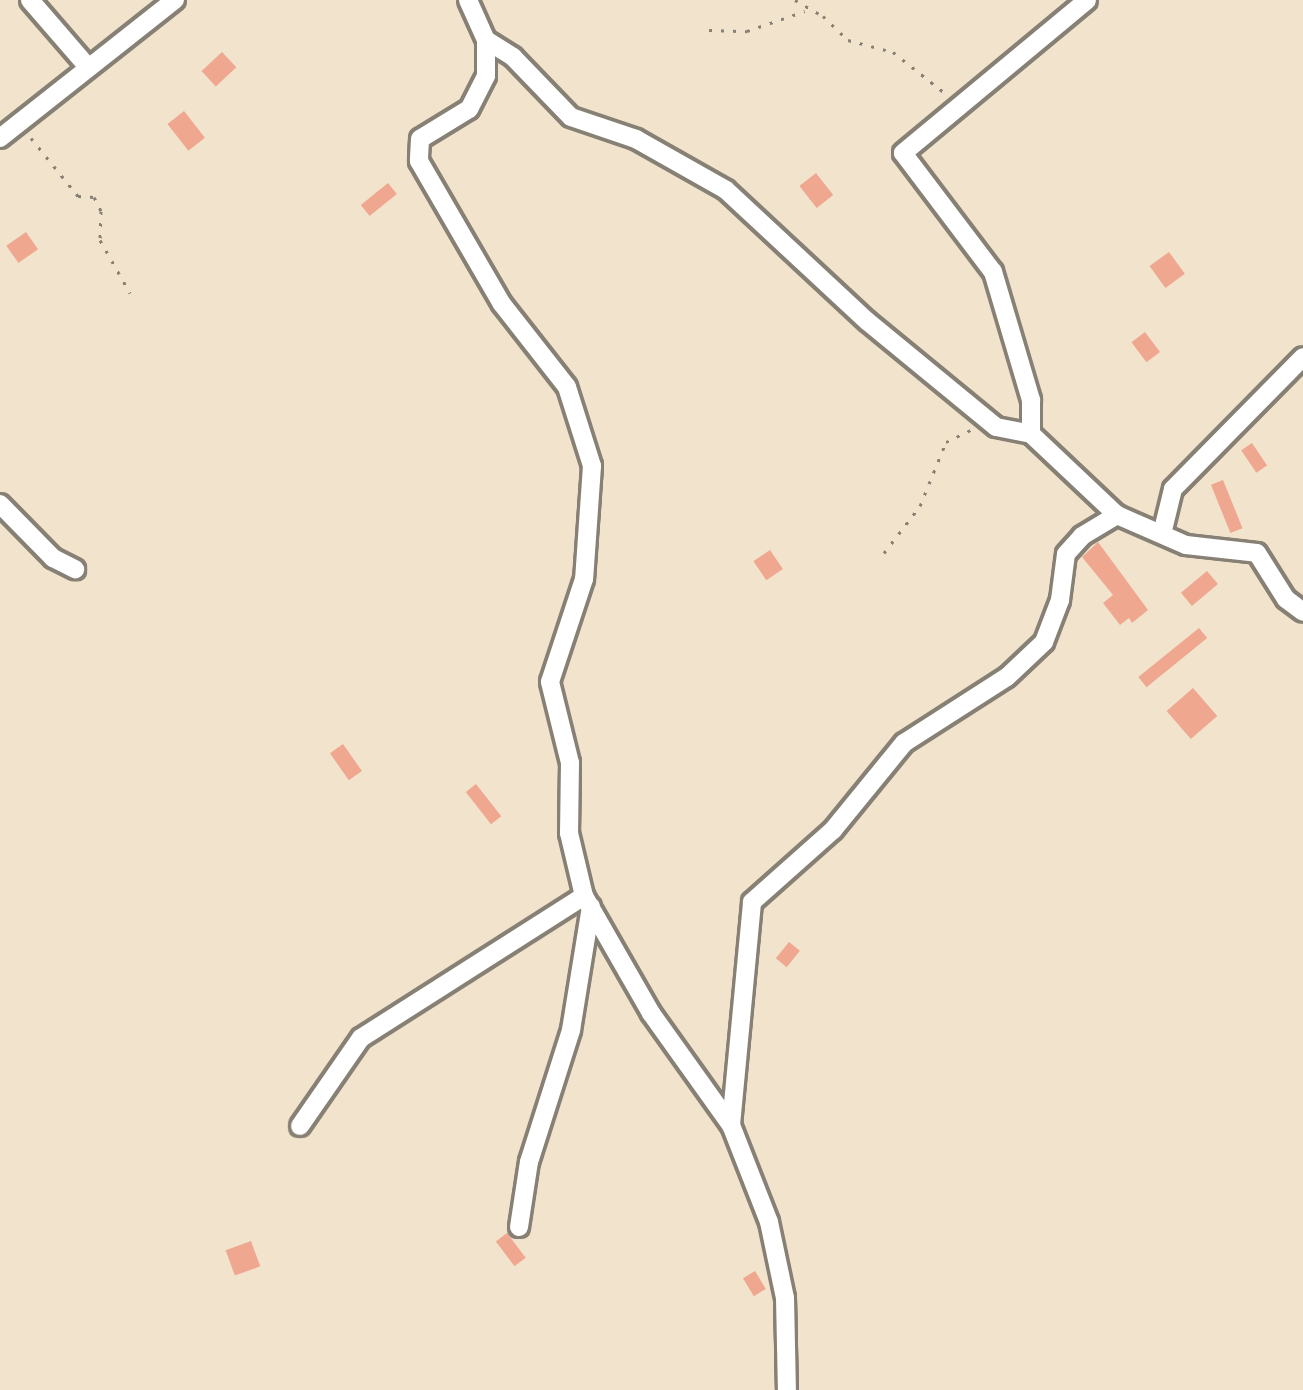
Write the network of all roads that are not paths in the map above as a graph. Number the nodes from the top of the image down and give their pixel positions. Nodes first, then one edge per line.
1 (30, 0) edge
2 (176, 0) edge
3 (468, 0) edge
4 (1088, 0) edge
5 (486, 40) junction
6 (88, 67) junction
7 (0, 139) edge
8 (1303, 357) edge
9 (1031, 434) junction
10 (0, 504) edge
11 (1117, 515) junction
12 (1162, 534) junction
13 (75, 569) dead end
14 (1303, 612) edge
15 (588, 902) junction
16 (731, 1125) junction
17 (299, 1126) dead end
18 (519, 1227) dead end
19 (787, 1390) edge

1 - 6 street
2 - 6 street
3 - 5 street
4 - 9 street
5 - 9 street
5 - 15 street
6 - 7 street
8 - 12 street
9 - 11 street
10 - 13 street
11 - 12 street
11 - 16 street
12 - 14 street
15 - 16 street
15 - 17 street
15 - 18 street
16 - 19 street

